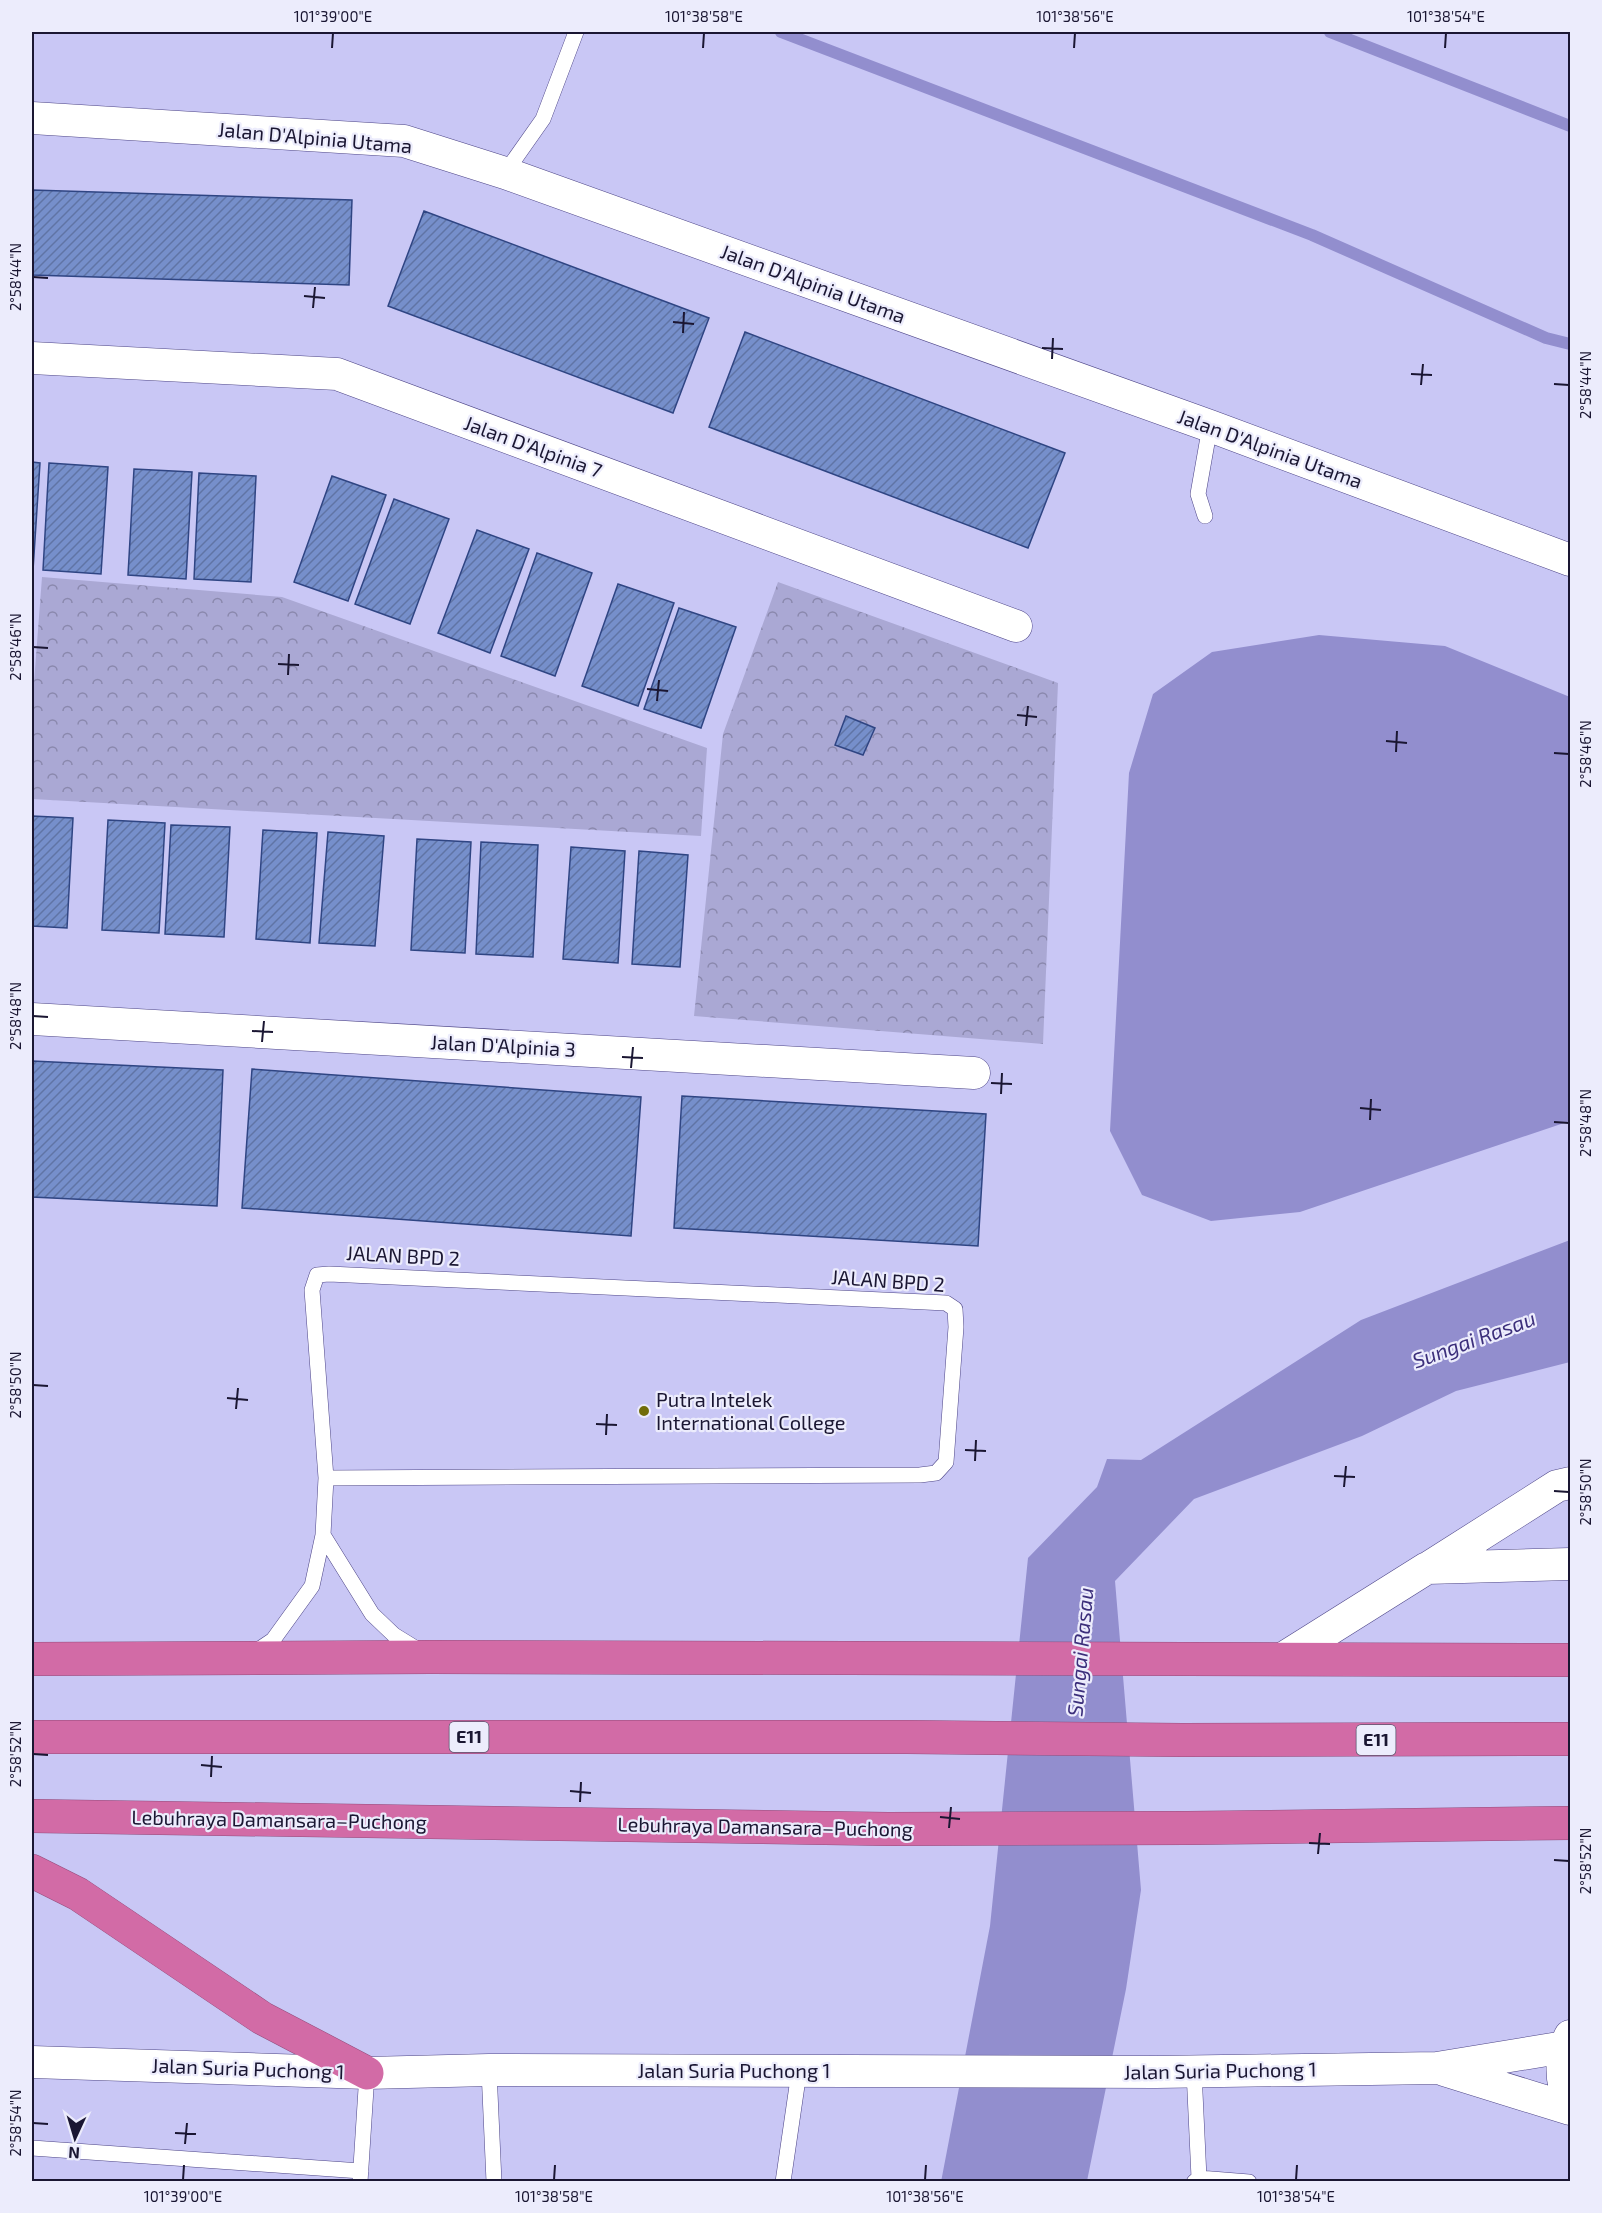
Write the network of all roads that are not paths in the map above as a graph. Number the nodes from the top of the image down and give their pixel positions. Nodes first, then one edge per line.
1 (576, 32) edge
2 (32, 118) edge
3 (505, 173) junction
4 (32, 358) edge
5 (1209, 426) junction
6 (1205, 516) dead end
7 (1570, 560) edge
8 (1016, 626) dead end
9 (32, 1019) edge
10 (974, 1073) dead end
11 (327, 1478) junction
12 (1570, 1483) edge
13 (323, 1535) junction
14 (1570, 1564) edge
15 (1427, 1568) junction
16 (431, 1657) junction
17 (246, 1658) junction
18 (32, 1659) edge
19 (1282, 1659) junction
20 (1570, 1660) edge
21 (32, 1737) edge
22 (1570, 1739) edge
23 (32, 1816) edge
24 (1570, 1822) edge
25 (32, 1871) edge
26 (1568, 2041) edge
27 (32, 2062) edge
28 (1437, 2068) junction
29 (489, 2070) junction
30 (1194, 2071) junction
31 (799, 2072) junction
32 (367, 2073) junction
33 (1570, 2100) edge
34 (1570, 2109) edge
35 (32, 2148) edge
36 (361, 2176) edge
37 (1197, 2180) edge
38 (494, 2181) edge
39 (783, 2181) edge
40 (1249, 2181) edge

1 - 3 lane
2 - 3 street, Jalan D'Alpinia Utama
3 - 5 street, Jalan D'Alpinia Utama
4 - 8 street, Jalan D'Alpinia 7
5 - 6 lane
5 - 7 street, Jalan D'Alpinia Utama
9 - 10 street, Jalan D'Alpinia 3
11 - 11 lane, JALAN BPD 2
11 - 13 lane
12 - 15 street
13 - 16 lane
13 - 17 lane
14 - 15 street
15 - 19 street
16 - 17 highway
16 - 19 highway
17 - 18 highway
19 - 20 highway
21 - 22 highway, E11
23 - 24 highway, Lebuhraya Damansara–Puchong
25 - 32 highway
26 - 28 street, Jalan Suria Puchong 1
26 - 33 street
27 - 32 street, Jalan Suria Puchong 1
28 - 30 street, Jalan Suria Puchong 1
28 - 34 street, Jalan Suria Puchong 1
29 - 31 street, Jalan Suria Puchong 1
29 - 32 street, Jalan Suria Puchong 1
29 - 38 lane
30 - 31 street, Jalan Suria Puchong 1
30 - 37 lane
31 - 39 lane
32 - 36 lane
35 - 36 lane
37 - 40 lane

